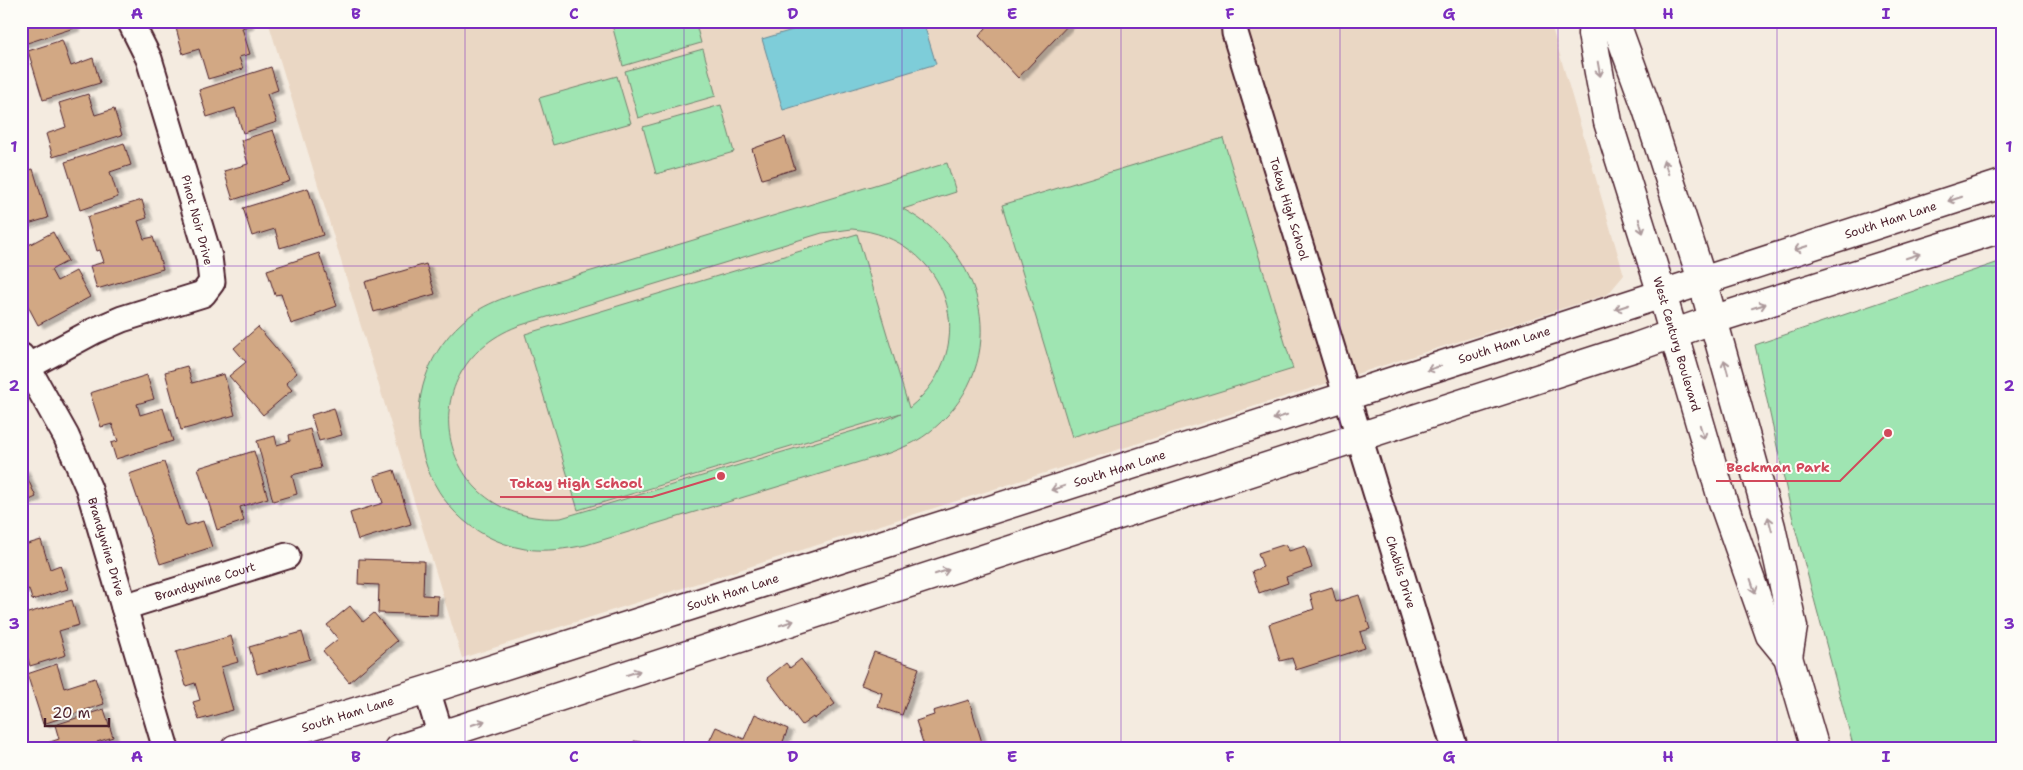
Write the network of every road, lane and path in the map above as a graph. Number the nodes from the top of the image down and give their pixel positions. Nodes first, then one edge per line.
1 (130, 21) edge
2 (1234, 21) edge
3 (1593, 21) edge
4 (1615, 21) edge
5 (2002, 184) edge
6 (2002, 228) edge
7 (1702, 280) junction
8 (1662, 294) junction
9 (1712, 320) junction
10 (1673, 334) junction
11 (24, 362) edge
12 (1347, 396) junction
13 (1360, 436) junction
14 (287, 556) dead end
15 (124, 607) junction
16 (1788, 657) junction
17 (427, 690) junction
18 (443, 742) edge
19 (166, 749) edge
20 (235, 749) edge
21 (398, 749) edge
22 (1455, 749) edge
23 (1815, 749) edge

1 - 11 street, Pinot Noir Drive
2 - 12 street, Tokay High School
3 -> 8 main road, West Century Boulevard
7 -> 4 main road, West Century Boulevard
5 -> 7 main road, South Ham Lane
9 -> 6 main road
7 - 8 main road, South Ham Lane
7 - 9 main road, West Century Boulevard
8 - 10 main road, West Century Boulevard
8 -> 12 main road, South Ham Lane
9 - 10 main road
16 -> 9 main road, West Century Boulevard
10 - 13 main road
10 -> 16 main road, West Century Boulevard
11 - 15 street, Brandywine Drive
12 - 13 street, Chablis Drive
12 -> 17 main road, South Ham Lane
18 -> 13 main road
13 - 22 street, Chablis Drive
14 - 15 street, Brandywine Court
15 - 19 street, Brandywine Drive
16 - 23 main road, West Century Boulevard
17 - 18 street
17 - 20 main road, South Ham Lane
18 - 21 main road

